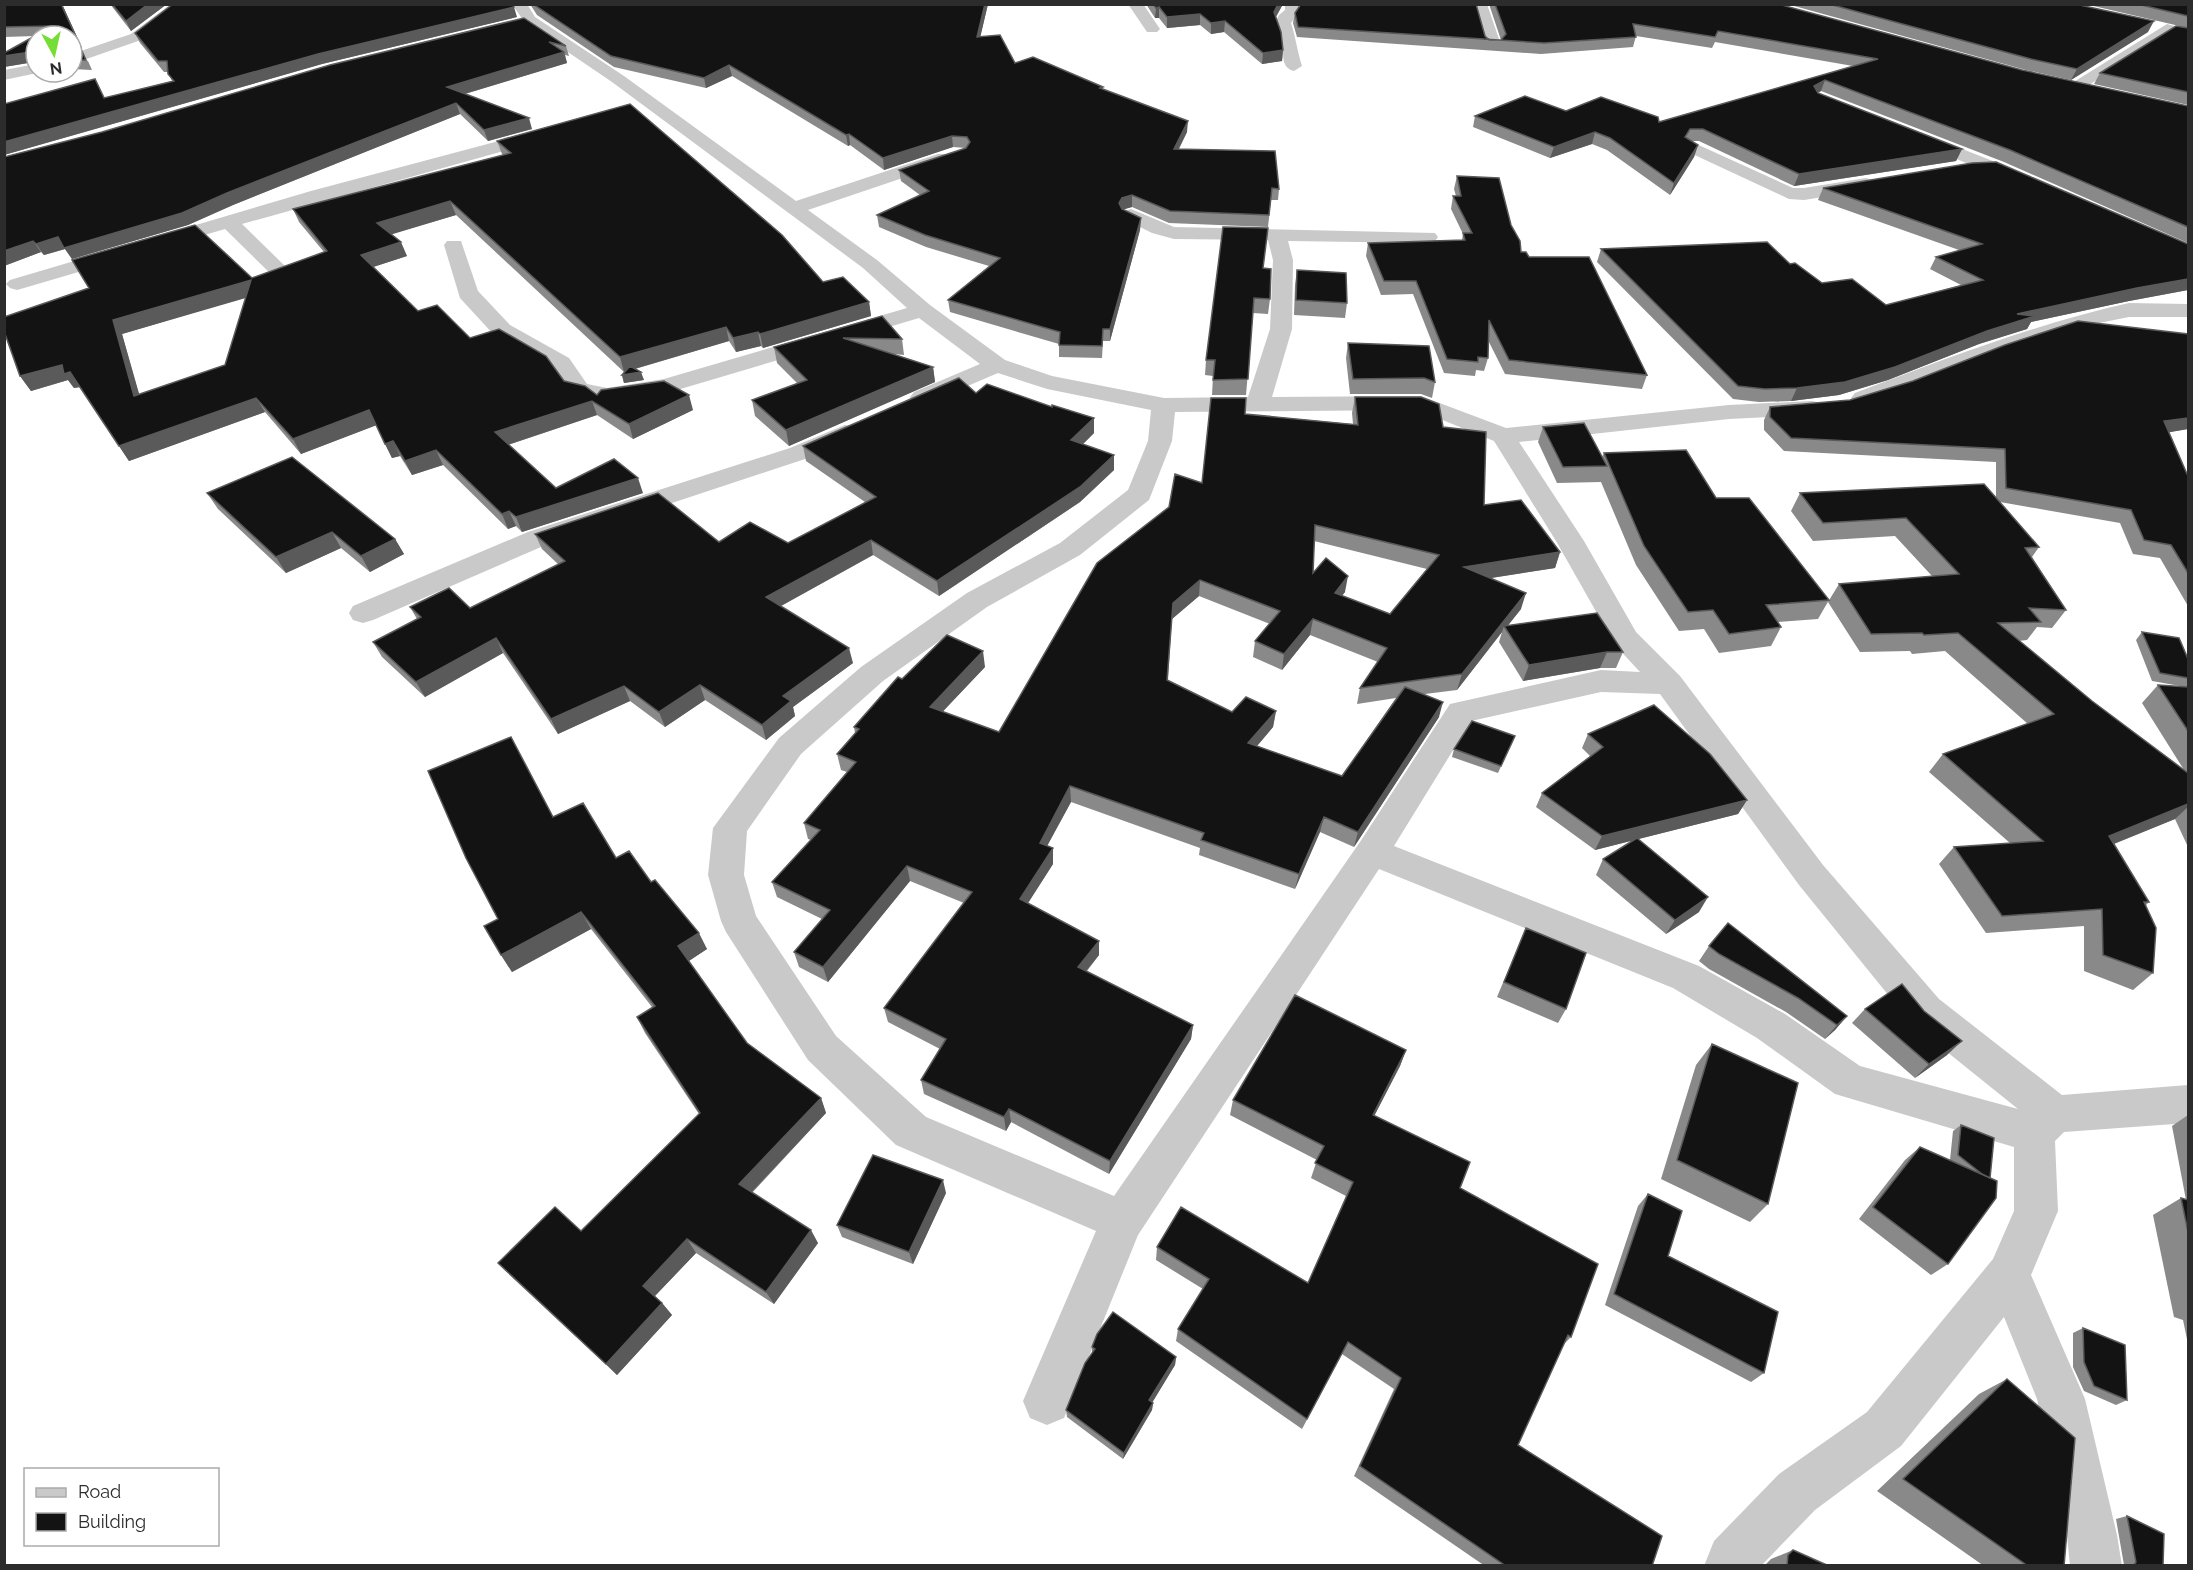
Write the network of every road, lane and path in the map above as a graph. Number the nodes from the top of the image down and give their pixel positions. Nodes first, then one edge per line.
1 (181, 4) edge
2 (1135, 4) edge
3 (1292, 4) edge
4 (1480, 4) edge
5 (525, 12) edge
6 (2144, 24) edge
7 (508, 25) edge
8 (2167, 29) junction
9 (1152, 30) dead end
10 (2188, 34) edge
11 (1493, 45) edge
12 (84, 55) edge
13 (1294, 66) dead end
14 (24, 71) edge
15 (4, 75) edge
16 (2052, 83) edge
17 (2072, 88) junction
18 (2095, 93) edge
19 (652, 104) junction
20 (630, 110) edge
21 (563, 129) edge
22 (1906, 132) edge
23 (1692, 147) edge
24 (960, 153) edge
25 (1995, 168) junction
26 (1956, 169) edge
27 (1882, 182) edge
28 (2037, 186) edge
29 (794, 208) junction
30 (1131, 215) edge
31 (228, 220) junction
32 (1276, 234) junction
33 (1428, 237) dead end
34 (454, 245) dead end
35 (280, 272) edge
36 (17, 284) dead end
37 (922, 310) junction
38 (2188, 310) edge
39 (998, 365) junction
40 (1258, 404) junction
41 (1164, 405) junction
42 (900, 407) edge
43 (870, 421) edge
44 (1503, 436) junction
45 (363, 613) dead end
46 (1669, 684) junction
47 (1372, 852) junction
48 (2188, 1104) edge
49 (2045, 1123) junction
50 (1122, 1221) junction
51 (2009, 1275) junction
52 (1047, 1401) dead end
53 (1729, 1566) edge
54 (2096, 1566) edge

1 - 12 street
2 - 9 street
3 - 13 street
4 - 11 street
5 - 7 street
5 - 19 street
6 - 8 street
8 - 10 street
8 - 17 street
14 - 15 street
16 - 17 street
17 - 18 street
19 - 20 street
19 - 29 street
21 - 31 street
22 - 25 street
23 - 27 street
24 - 29 street
25 - 26 street
25 - 28 street
29 - 37 street
30 - 32 street
31 - 35 street
31 - 36 street
32 - 33 street
32 - 40 street
34 - 37 street
37 - 39 street
38 - 44 street
39 - 41 street
39 - 42 street
40 - 41 street
40 - 44 street
41 - 50 street
43 - 45 street
44 - 46 street
46 - 47 street
46 - 49 street
47 - 49 street
47 - 50 street
48 - 49 street
49 - 51 street
50 - 52 street
51 - 53 street
51 - 54 street

